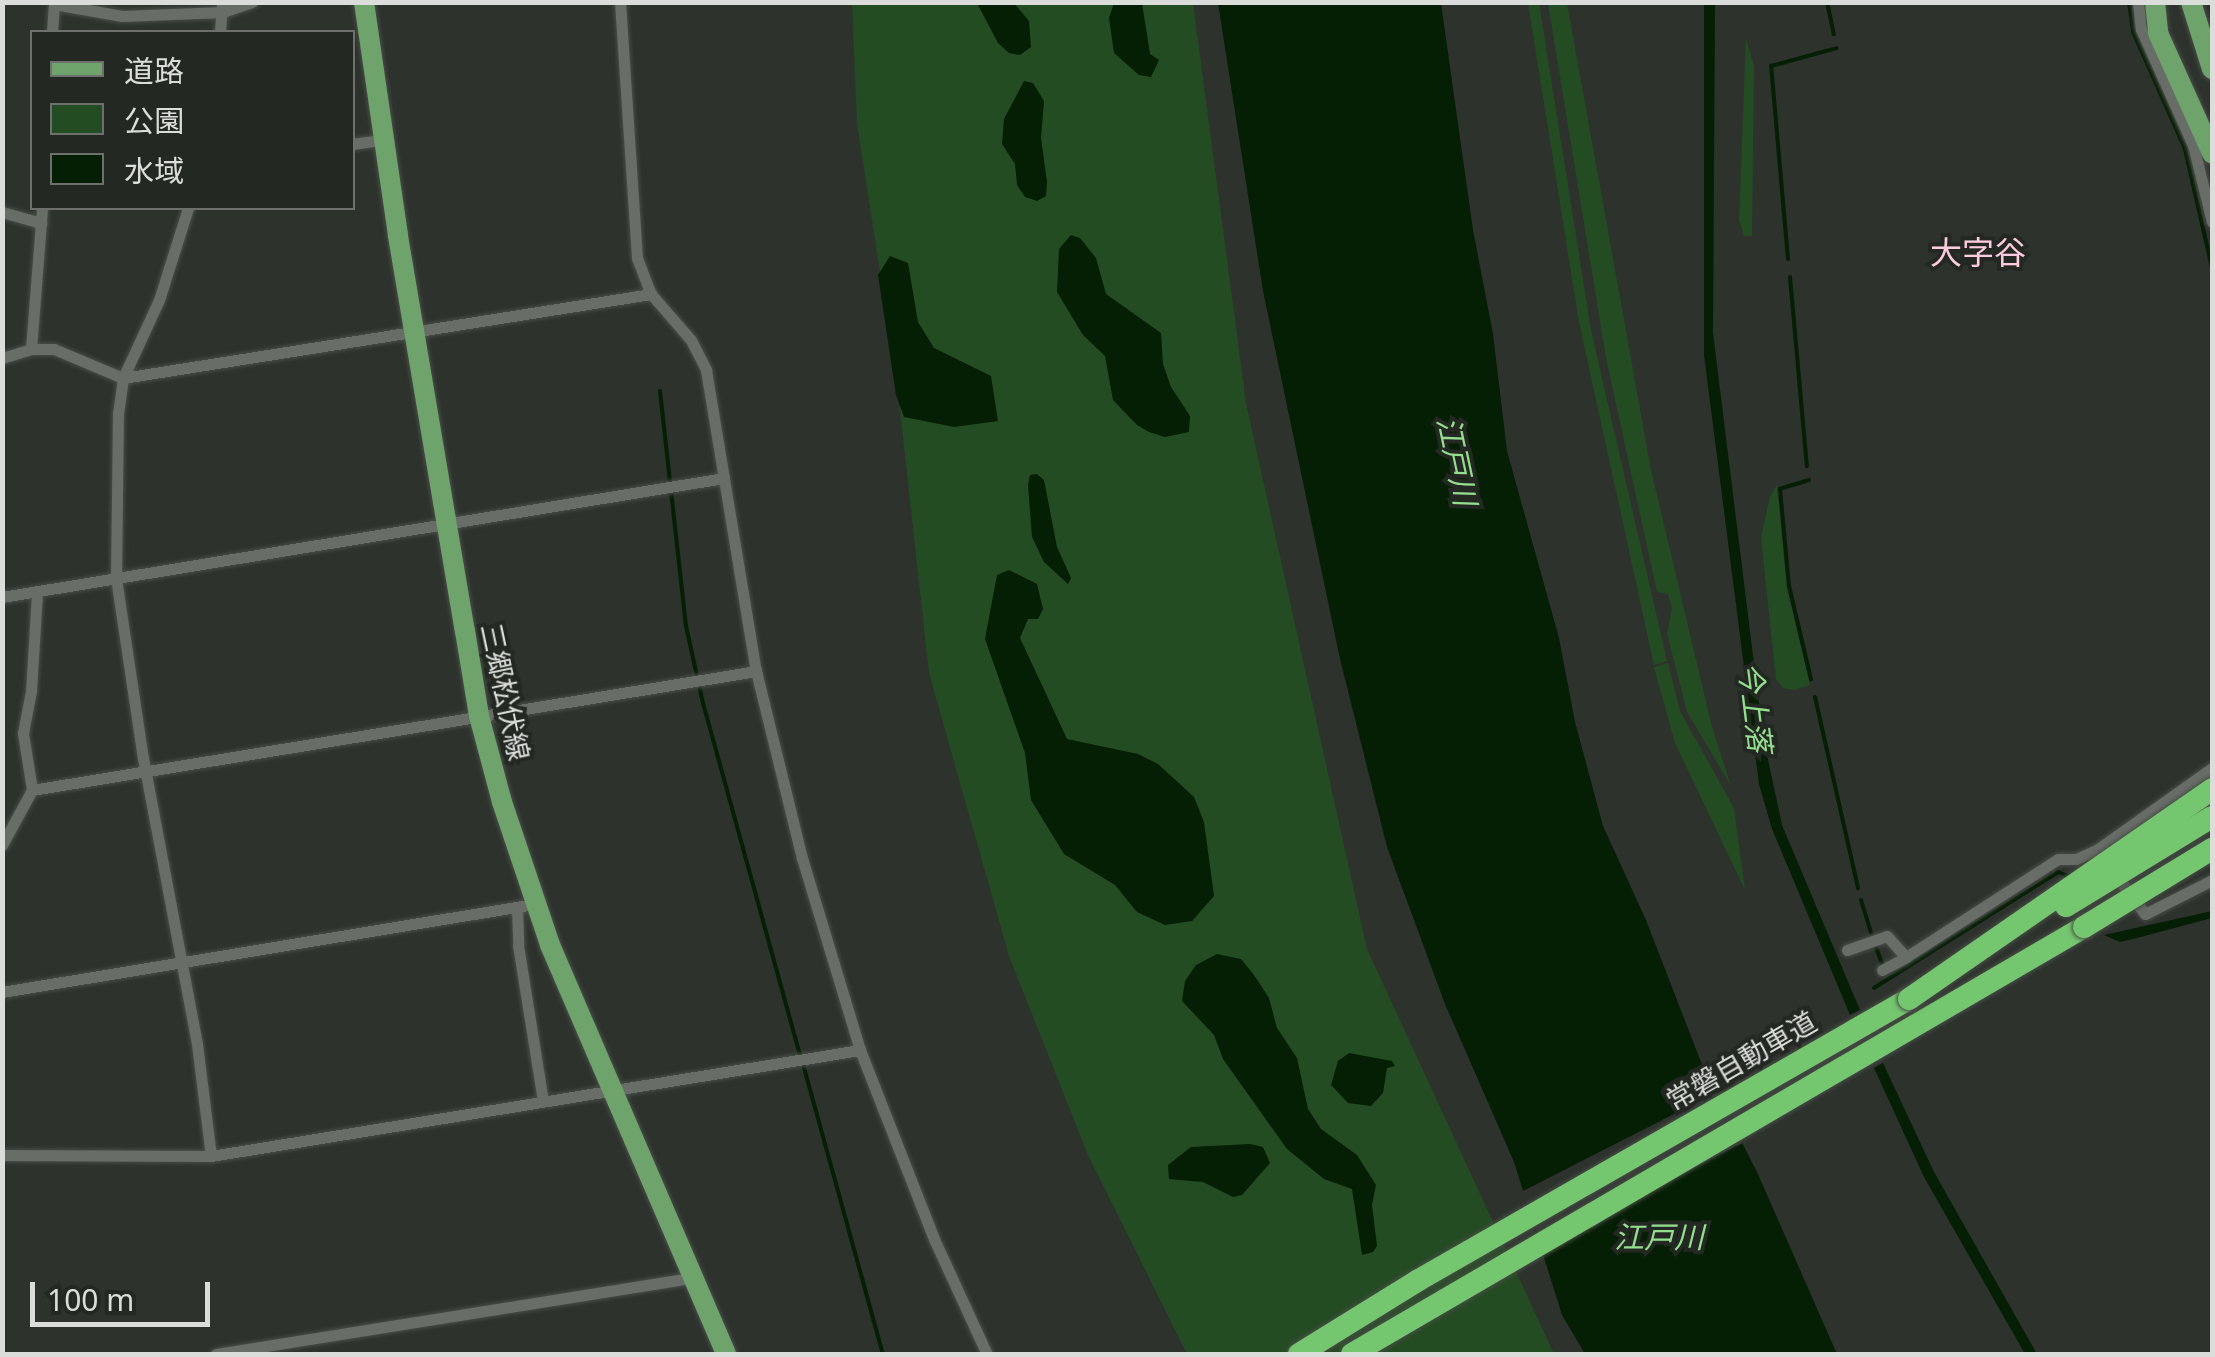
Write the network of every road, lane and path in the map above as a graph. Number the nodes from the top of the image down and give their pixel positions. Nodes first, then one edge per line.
1 (252, 2) edge
2 (364, 2) edge
3 (620, 2) edge
4 (2138, 2) edge
5 (2156, 2) edge
6 (2192, 2) edge
7 (2202, 2) edge
8 (54, 4) edge
9 (222, 7) edge
10 (52, 30) edge
11 (2212, 34) edge
12 (2212, 69) edge
13 (382, 140) junction
14 (355, 144) edge
15 (2212, 154) edge
16 (42, 210) edge
17 (187, 210) edge
18 (2, 212) edge
19 (41, 222) junction
20 (2212, 222) edge
21 (651, 294) junction
22 (415, 332) junction
23 (31, 349) junction
24 (2, 358) edge
25 (123, 378) junction
26 (724, 478) junction
27 (447, 525) junction
28 (116, 578) junction
29 (37, 592) junction
30 (2, 597) edge
31 (756, 671) junction
32 (480, 716) junction
33 (2212, 768) edge
34 (146, 771) junction
35 (2212, 789) edge
36 (32, 790) junction
37 (2212, 817) edge
38 (2, 844) edge
39 (2098, 848) junction
40 (2212, 849) edge
41 (2212, 865) edge
42 (2212, 880) edge
43 (526, 906) junction
44 (2084, 927) junction
45 (1848, 950) dead end
46 (1906, 957) junction
47 (180, 964) junction
48 (1882, 970) dead end
49 (2, 992) edge
50 (1908, 1000) junction
51 (860, 1050) junction
52 (612, 1091) junction
53 (543, 1101) junction
54 (2, 1155) edge
55 (211, 1156) junction
56 (690, 1278) junction
57 (216, 1354) edge
58 (726, 1354) edge
59 (987, 1354) edge
60 (1299, 1354) edge
61 (1352, 1354) edge

1 - 9 street
2 - 13 main road, 三郷松伏線
3 - 21 street
4 - 20 street
5 - 15 main road
6 - 12 main road
7 - 11 main road
8 - 9 street
8 - 10 street
13 - 14 street
13 - 22 main road, 三郷松伏線
16 - 19 street
17 - 25 street
18 - 19 street
19 - 23 street
21 - 22 street
21 - 26 street
22 - 25 street
22 - 27 main road, 三郷松伏線
23 - 24 street
23 - 25 street
25 - 28 street
26 - 27 street
26 - 31 street
27 - 28 street
27 - 32 main road, 三郷松伏線
28 - 29 street
28 - 34 street
29 - 30 street
29 - 36 street
31 - 32 street
31 - 51 street
32 - 34 street
32 - 43 main road, 三郷松伏線
33 - 39 street
34 - 36 street
34 - 47 street
35 - 50 highway, bridge
36 - 38 street
37 - 50 highway, 常磐自動車道, bridge
39 - 42 street
39 - 46 street
40 - 44 highway, 常磐自動車道, bridge
41 - 44 highway, bridge
43 - 47 street
43 - 52 main road, 三郷松伏線
43 - 53 street
44 - 61 highway, 常磐自動車道
45 - 46 street
46 - 48 street
47 - 49 street
47 - 55 street
50 - 60 highway, 常磐自動車道
51 - 52 street
51 - 59 street
52 - 53 street
52 - 56 main road, 三郷松伏線
53 - 55 street
54 - 55 street
56 - 57 street
56 - 58 main road, 三郷松伏線

